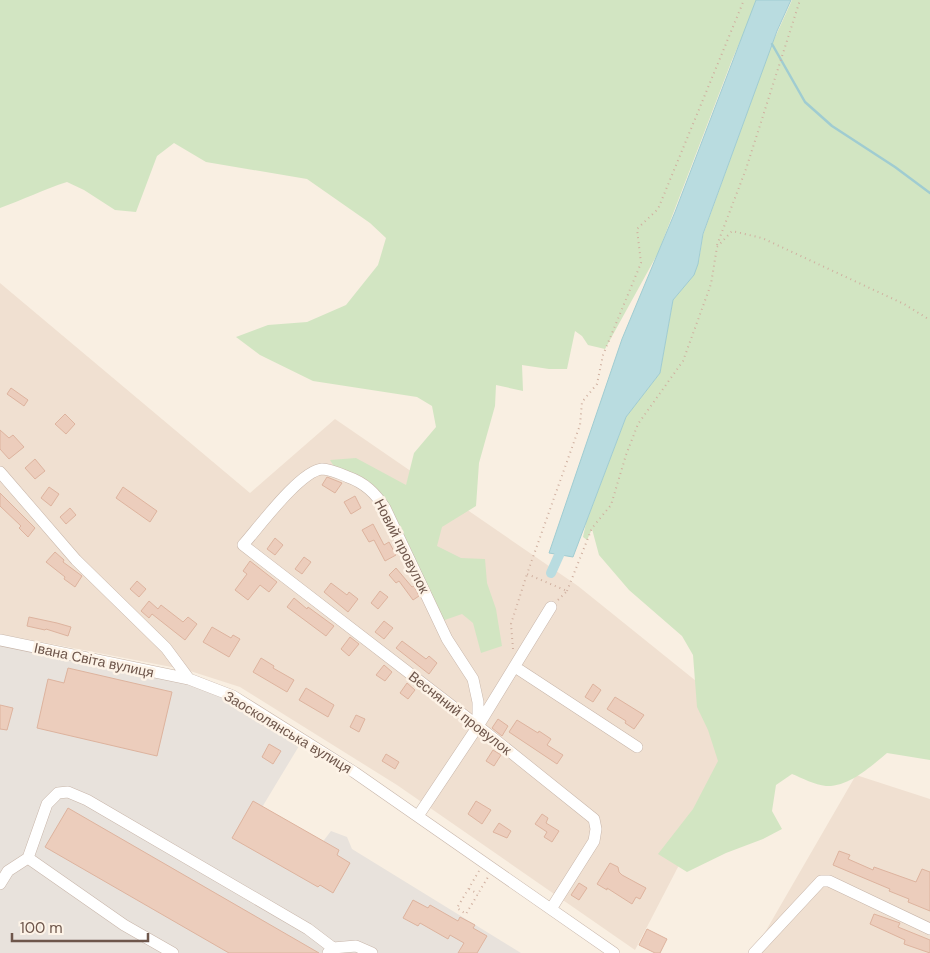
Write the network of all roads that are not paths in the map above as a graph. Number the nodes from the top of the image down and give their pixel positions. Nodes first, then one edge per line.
1 (0, 472) edge
2 (244, 546) joint
3 (551, 607) road end
4 (0, 640) edge
5 (515, 667) junction
6 (189, 679) junction
7 (478, 726) junction
8 (637, 746) dead end
9 (418, 816) junction
10 (28, 858) junction
11 (0, 884) edge
12 (551, 909) junction
13 (930, 929) edge
14 (330, 951) edge
15 (173, 953) edge
16 (372, 953) edge
17 (614, 953) edge
18 (754, 953) edge

1 - 6 street
2 - 7 street, Весняний провулок
2 - 7 street, Новий провулок
3 - 5 street
4 - 6 street, Івана Світа вулиця
5 - 7 street
5 - 8 street
6 - 9 street, Заосколянська вулиця
7 - 9 street
7 - 12 street, Весняний провулок
9 - 12 street, Заосколянська вулиця
10 - 11 street
10 - 14 street
10 - 15 street
12 - 17 street, Заосколянська вулиця
13 - 18 street
14 - 16 street

